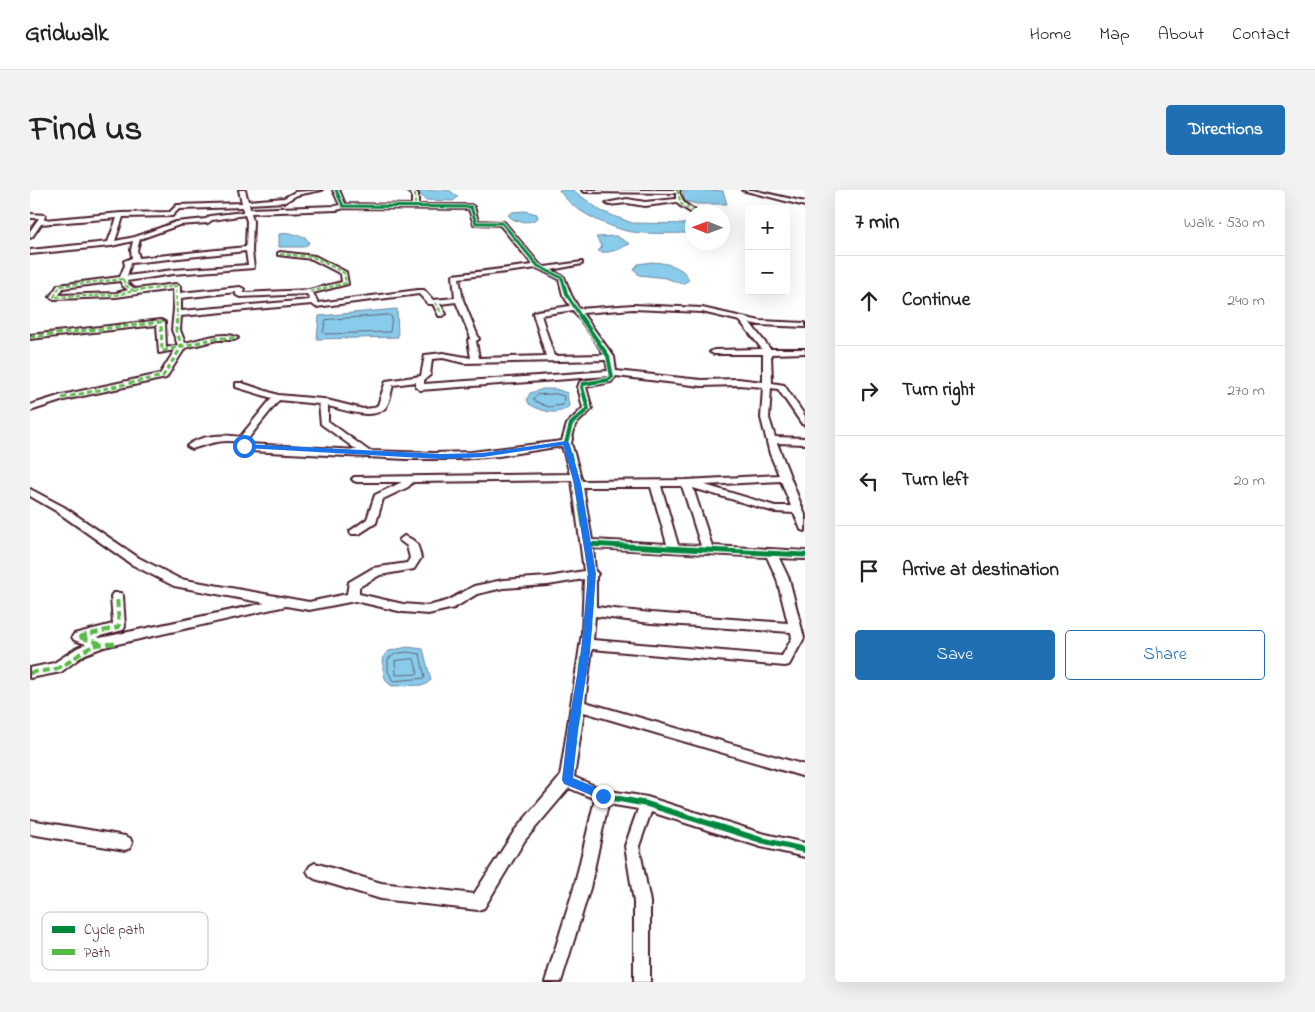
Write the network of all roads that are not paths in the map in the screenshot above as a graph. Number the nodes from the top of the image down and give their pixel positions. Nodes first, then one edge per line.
1 (242, 190) edge
2 (319, 190) edge
3 (336, 190) edge
4 (410, 190) edge
5 (585, 190) edge
6 (677, 190) edge
7 (745, 190) edge
8 (680, 200) junction
9 (609, 203) dead end
10 (805, 204) edge
11 (342, 206) junction
12 (685, 206) edge
13 (415, 207) junction
14 (246, 208) junction
15 (121, 215) junction
16 (30, 216) edge
17 (39, 222) junction
18 (30, 236) edge
19 (137, 238) junction
20 (111, 244) junction
21 (249, 249) junction
22 (30, 252) edge
23 (280, 254) dead end
24 (136, 260) junction
25 (580, 263) dead end
26 (541, 268) junction
27 (123, 279) junction
28 (134, 292) junction
29 (309, 292) junction
30 (177, 296) junction
31 (459, 300) junction
32 (314, 302) junction
33 (435, 302) junction
34 (576, 310) junction
35 (178, 314) junction
36 (442, 314) dead end
37 (742, 318) junction
38 (805, 325) edge
39 (30, 337) edge
40 (234, 338) dead end
41 (182, 346) junction
42 (766, 350) junction
43 (805, 351) edge
44 (714, 352) dead end
45 (550, 357) junction
46 (610, 357) junction
47 (475, 361) junction
48 (612, 374) junction
49 (420, 379) junction
50 (239, 385) dead end
51 (767, 385) junction
52 (277, 397) junction
53 (323, 402) junction
54 (30, 408) edge
55 (805, 422) edge
56 (242, 440) junction
57 (771, 440) junction
58 (805, 440) edge
59 (566, 443) junction
60 (192, 446) dead end
61 (366, 453) junction
62 (411, 478) junction
63 (785, 478) junction
64 (358, 479) dead end
65 (577, 480) junction
66 (655, 484) junction
67 (686, 484) junction
68 (30, 492) edge
69 (798, 510) junction
70 (805, 527) edge
71 (356, 531) dead end
72 (404, 540) dead end
73 (588, 544) junction
74 (674, 549) junction
75 (708, 550) junction
76 (771, 553) junction
77 (805, 555) edge
78 (592, 574) junction
79 (117, 596) dead end
80 (355, 597) junction
81 (288, 602) junction
82 (590, 611) junction
83 (795, 628) junction
84 (100, 643) junction
85 (119, 644) dead end
86 (586, 644) junction
87 (30, 673) edge
88 (577, 705) junction
89 (805, 771) edge
90 (567, 780) junction
91 (603, 796) junction
92 (647, 804) junction
93 (30, 827) edge
94 (125, 843) dead end
95 (805, 850) edge
96 (315, 871) dead end
97 (553, 982) edge
98 (642, 982) edge

1 - 14 street
2 - 14 street
3 - 11 street
4 - 13 street
5 - 6 street
6 - 8 street
7 - 10 street
8 - 9 street
8 - 12 street
11 - 13 street
11 - 14 street
13 - 26 street
14 - 15 street
14 - 19 street
14 - 21 street
15 - 17 street
15 - 20 street
16 - 17 street
17 - 18 street
19 - 20 street
19 - 24 street
20 - 22 street
21 - 24 street
21 - 27 street
23 - 29 street
24 - 27 street
25 - 26 street
26 - 31 street
26 - 34 street
27 - 28 street
27 - 28 street
28 - 30 street
29 - 30 street
29 - 32 street
30 - 35 street
31 - 33 street
31 - 47 street
32 - 33 street
32 - 35 street
33 - 36 street
34 - 37 street
34 - 45 street
34 - 46 street
35 - 41 street
37 - 38 street
37 - 42 street
39 - 41 street
40 - 41 street
41 - 54 street
42 - 43 street
42 - 44 street
42 - 51 street
45 - 46 street
45 - 47 street
46 - 48 street
47 - 49 street
48 - 49 street
48 - 51 street
48 - 59 street
49 - 53 street
50 - 52 street
51 - 55 street
51 - 57 street
52 - 53 street
52 - 56 street
53 - 61 street
56 - 60 street
56 - 61 street
57 - 58 street
57 - 63 street
59 - 61 street
59 - 65 street
62 - 64 street
62 - 65 street
62 - 71 street
63 - 67 street
63 - 69 street
65 - 66 street
65 - 73 street
66 - 67 street
66 - 74 street
67 - 69 street
67 - 75 street
68 - 81 street
69 - 70 street
72 - 80 street
73 - 74 street
73 - 78 street
74 - 75 street
75 - 76 street
76 - 77 street
76 - 83 street
78 - 80 street
78 - 82 street
79 - 84 street
80 - 81 street
81 - 84 street
82 - 83 street
82 - 86 street
83 - 86 street
84 - 85 street
84 - 87 street
86 - 88 street
88 - 89 street
88 - 90 street
90 - 91 street
90 - 96 street
91 - 92 street
91 - 97 street
92 - 95 street
92 - 98 street
93 - 94 street

